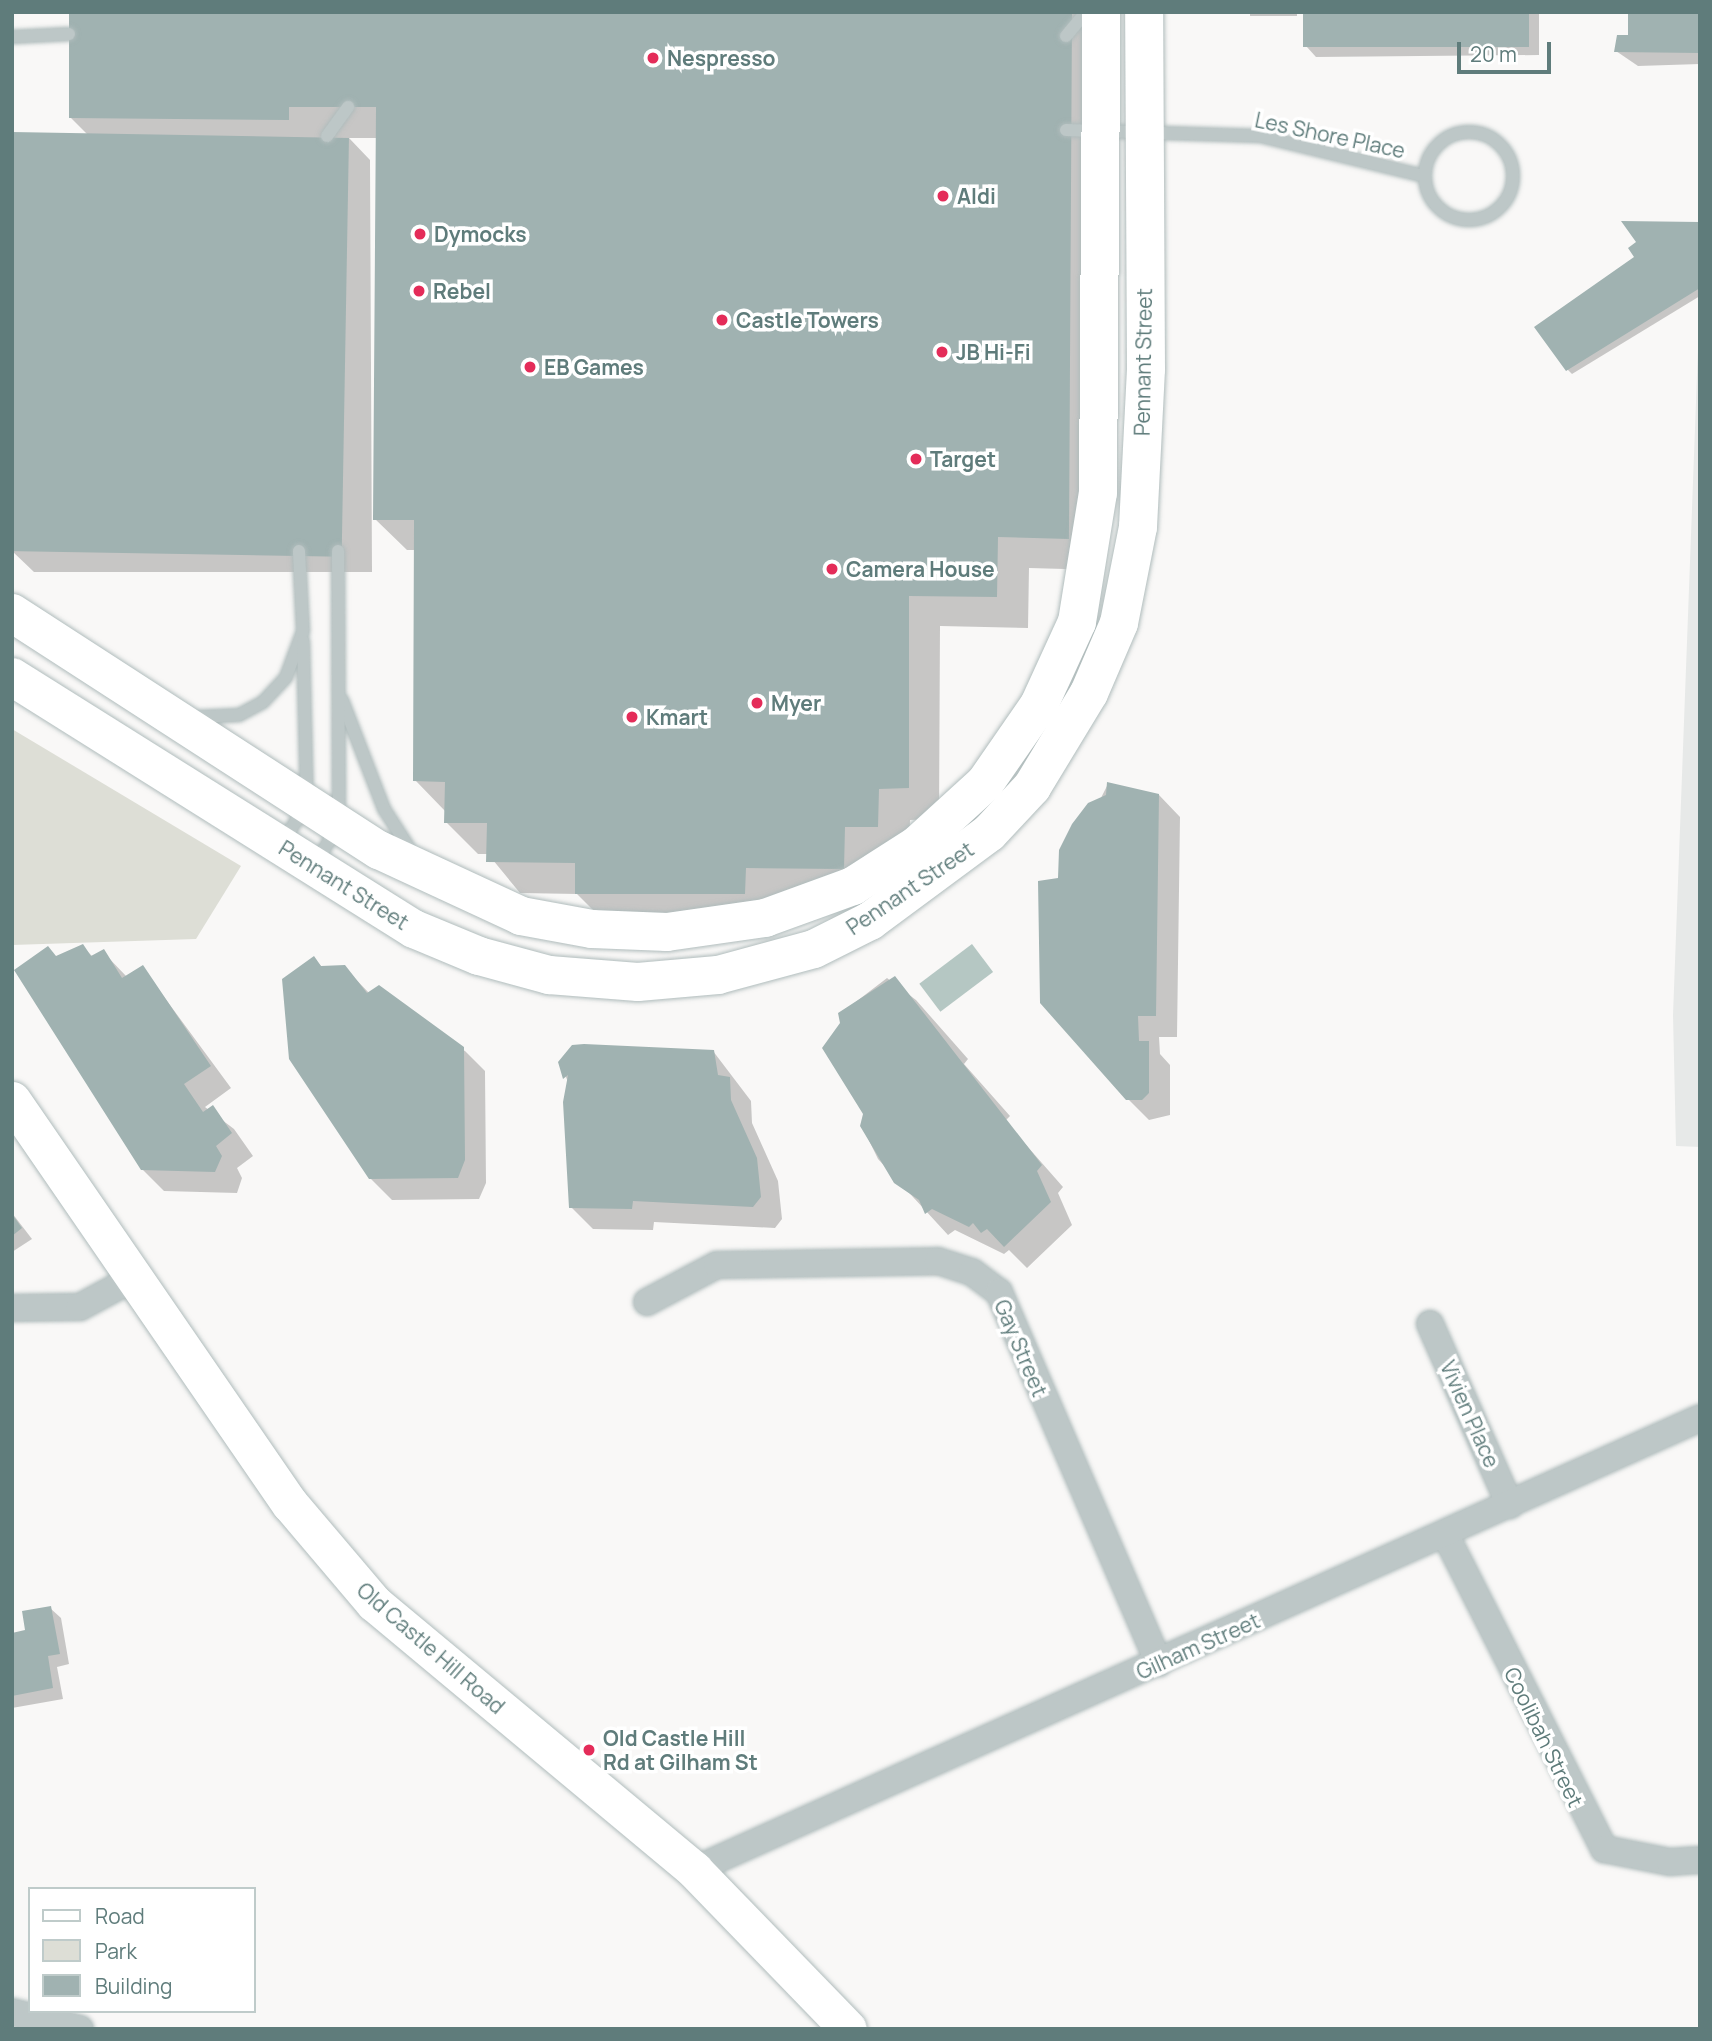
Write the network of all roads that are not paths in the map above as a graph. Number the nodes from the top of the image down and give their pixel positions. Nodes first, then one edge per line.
1 (1086, 12) edge
2 (1101, 12) edge
3 (1144, 12) edge
4 (69, 34) dead end
5 (1066, 36) dead end
6 (12, 37) edge
7 (348, 107) dead end
8 (1083, 131) junction
9 (1143, 132) junction
10 (327, 136) dead end
11 (1424, 176) junction
12 (299, 551) dead end
13 (338, 551) dead end
14 (12, 613) edge
15 (303, 631) junction
16 (12, 677) edge
17 (338, 683) junction
18 (161, 713) junction
19 (323, 814) junction
20 (280, 846) junction
21 (314, 867) junction
22 (441, 883) junction
23 (12, 1100) edge
24 (132, 1279) junction
25 (647, 1301) dead end
26 (12, 1308) edge
27 (1430, 1324) dead end
28 (1700, 1418) edge
29 (1510, 1505) junction
30 (1446, 1536) junction
31 (1159, 1663) junction
32 (1700, 1860) edge
33 (694, 1870) junction
34 (12, 2012) edge
35 (80, 2029) edge
36 (848, 2029) edge

1 - 5 lane
2 - 8 main road, Pennant Street
3 - 9 main road, Pennant Street
4 - 6 lane
7 - 10 lane
8 - 9 lane, Les Shore Place
8 - 22 main road, Pennant Street
9 - 11 lane, Les Shore Place
9 - 21 main road, Pennant Street
11 - 11 lane
12 - 15 lane
13 - 17 lane
14 - 18 main road, Pennant Street
15 - 18 lane
15 - 19 lane
16 - 20 main road, Pennant Street
17 - 19 lane
17 - 22 lane
18 - 19 main road, Pennant Street
19 - 20 lane
19 - 21 lane
19 - 22 main road, Pennant Street
20 - 21 main road, Pennant Street
23 - 24 street, Old Castle Hill Road
24 - 26 street
24 - 33 street, Old Castle Hill Road
25 - 31 street, Gay Street
27 - 29 street, Vivien Place
28 - 29 street, Gilham Street
29 - 30 street, Gilham Street
30 - 31 street, Gilham Street
30 - 32 street, Coolibah Street
31 - 33 street, Gilham Street
33 - 36 street, Old Castle Hill Road
34 - 35 street

